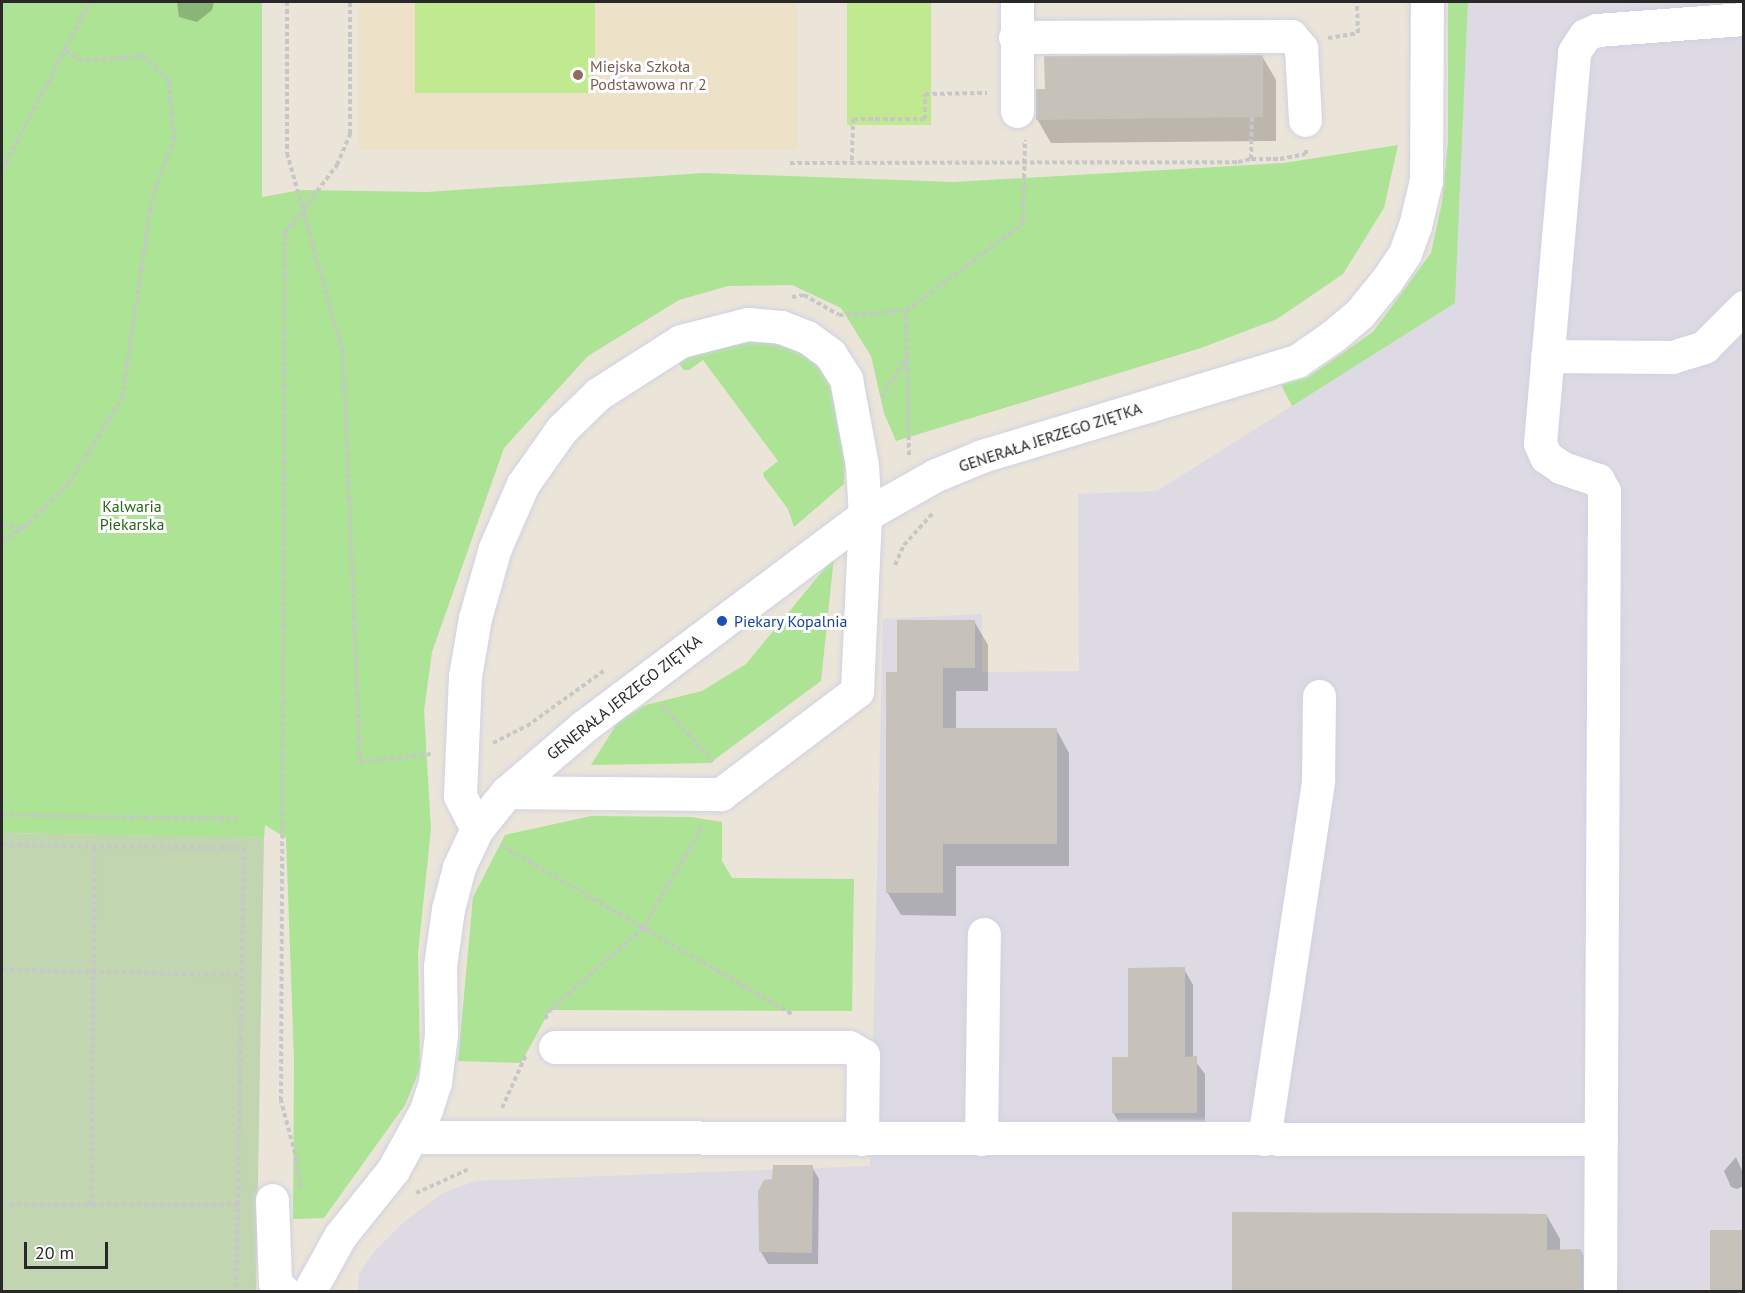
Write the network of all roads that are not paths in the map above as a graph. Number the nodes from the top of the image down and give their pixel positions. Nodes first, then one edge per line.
1 (1017, 2) edge
2 (1427, 2) edge
3 (1743, 19) edge
4 (1015, 37) junction
5 (1017, 102) road end
6 (1305, 120) road end
7 (1743, 307) edge
8 (1547, 356) junction
9 (865, 515) junction
10 (1320, 696) dead end
11 (507, 792) junction
12 (477, 829) junction
13 (984, 934) dead end
14 (555, 1047) dead end
15 (412, 1137) junction
16 (862, 1139) junction
17 (981, 1139) junction
18 (1264, 1139) junction
19 (1601, 1139) junction
20 (286, 1197) road end
21 (284, 1292) edge
22 (309, 1292) edge
23 (1600, 1292) edge

1 - 4 street
2 - 9 street, GENERAŁA JERZEGO ZIĘTKA
3 - 8 street
4 - 5 street
4 - 6 street
7 - 8 street
8 - 19 street
9 - 11 street, GENERAŁA JERZEGO ZIĘTKA
9 - 11 street
9 - 12 street
10 - 18 street
11 - 12 street, GENERAŁA JERZEGO ZIĘTKA
12 - 15 street, GENERAŁA JERZEGO ZIĘTKA
13 - 17 street
14 - 16 street
15 - 16 street
15 - 22 street, GENERAŁA JERZEGO ZIĘTKA
16 - 17 street
17 - 18 street
18 - 19 street
19 - 23 street
20 - 21 street

